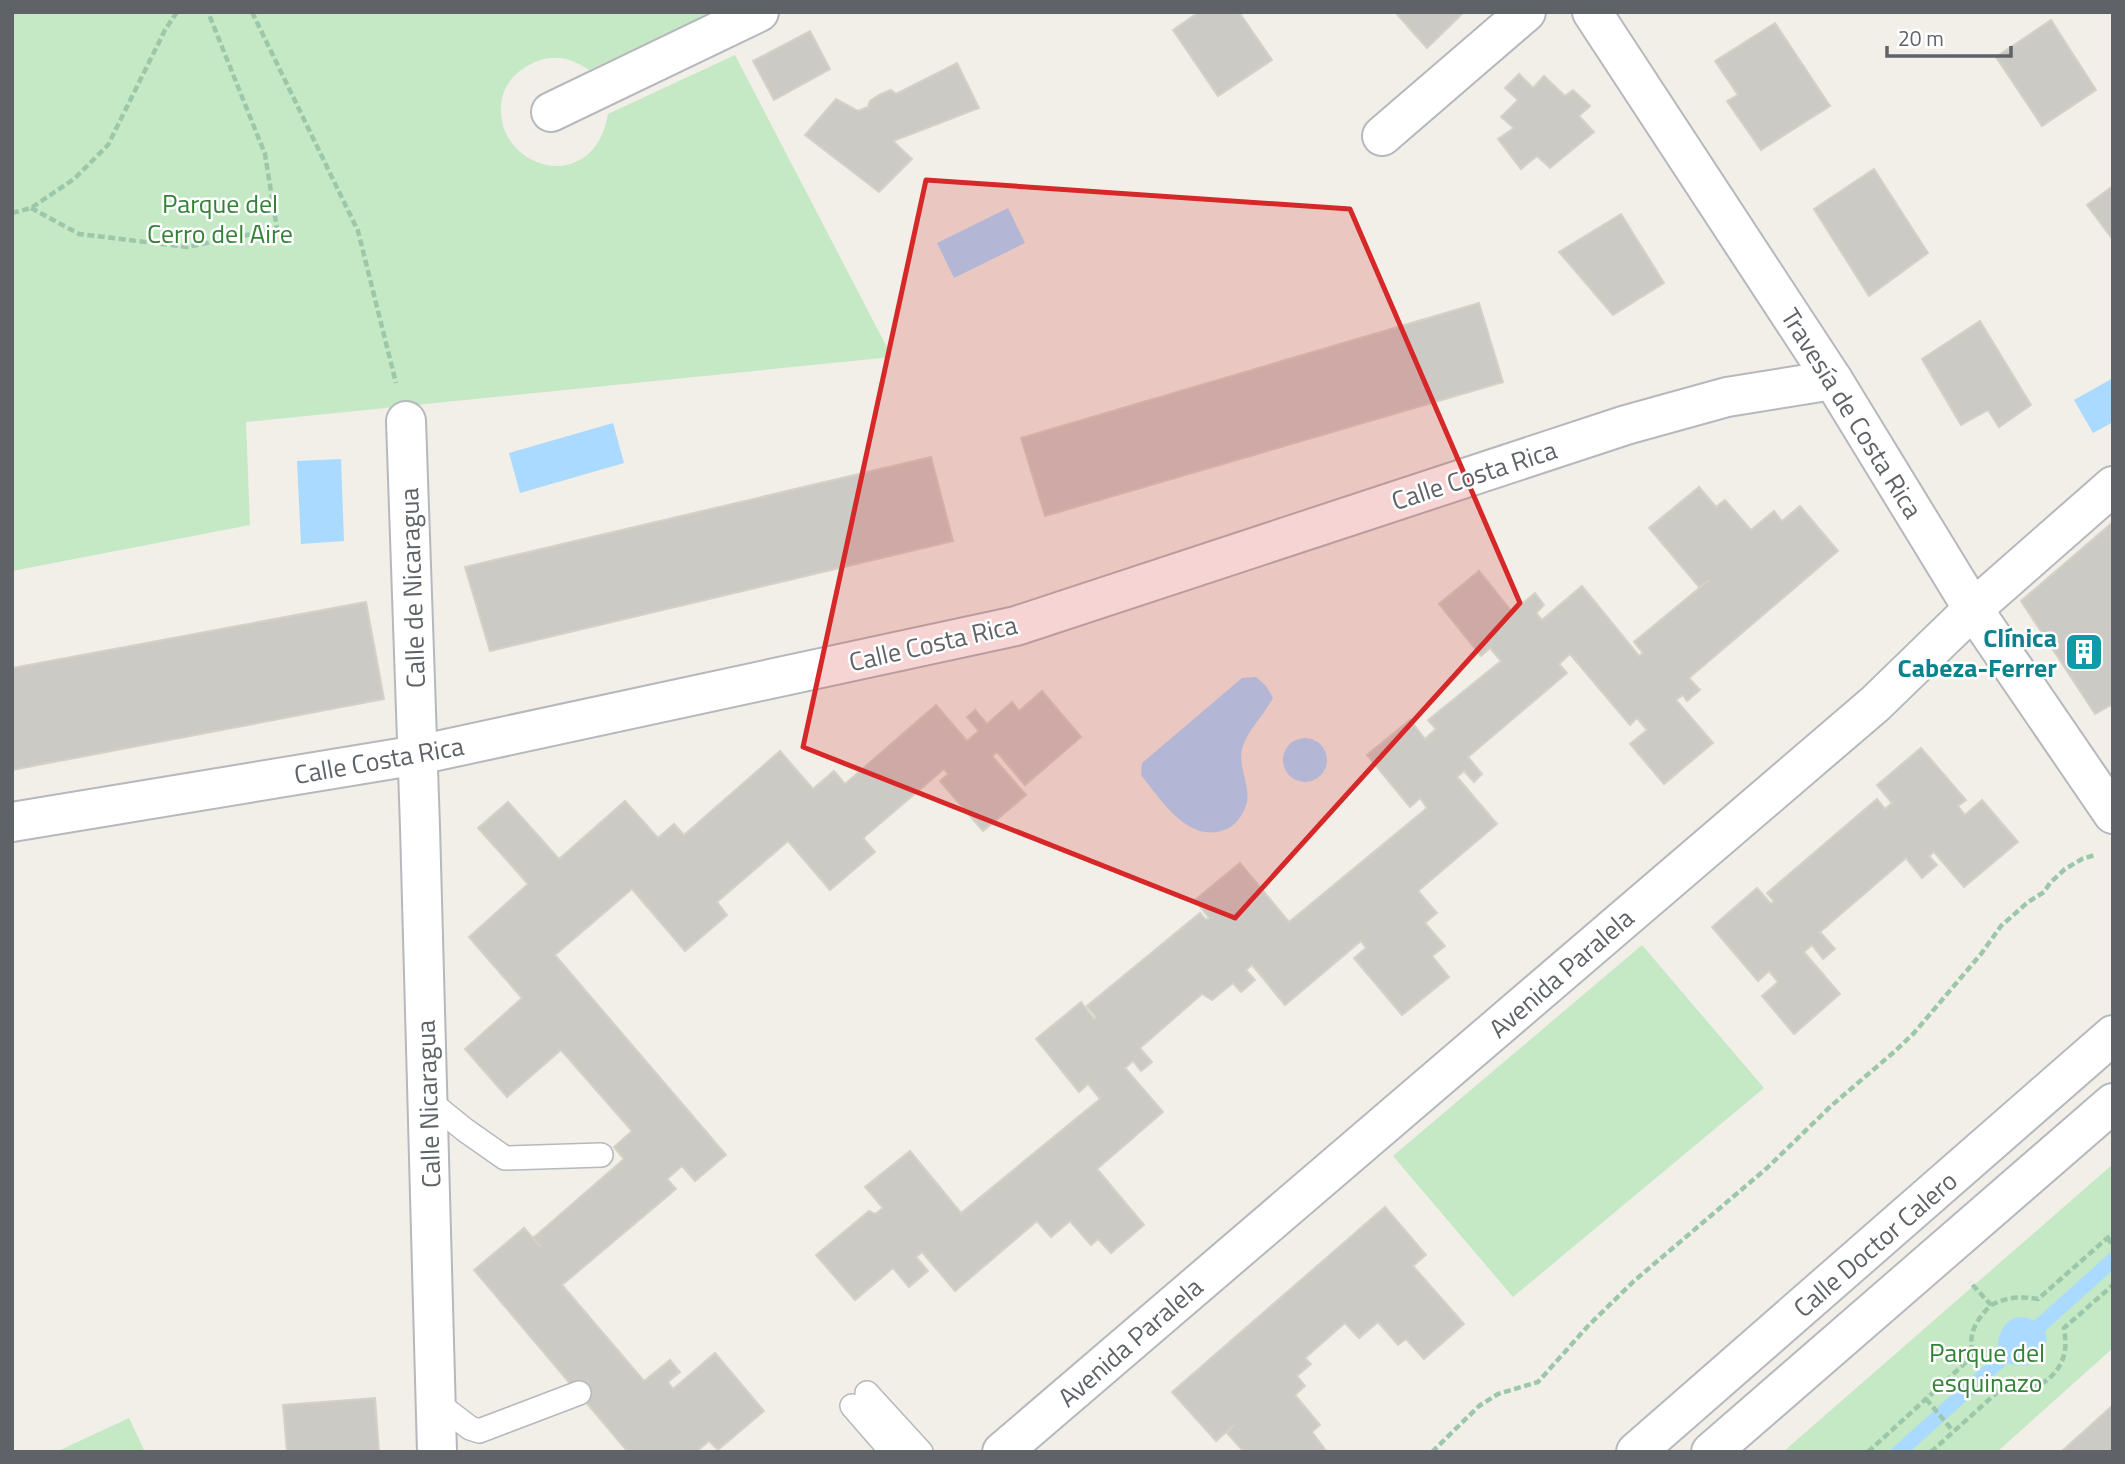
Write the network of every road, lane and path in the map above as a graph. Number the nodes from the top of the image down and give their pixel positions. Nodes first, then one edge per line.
1 (177, 12) edge
2 (208, 12) edge
3 (252, 12) edge
4 (759, 12) edge
5 (1526, 12) edge
6 (1592, 12) edge
7 (551, 112) dead end
8 (1382, 136) dead end
9 (31, 208) junction
10 (12, 213) edge
11 (1833, 380) junction
12 (406, 421) joint
13 (2113, 486) edge
14 (1973, 609) junction
15 (418, 755) junction
16 (2113, 814) edge
17 (12, 822) edge
18 (2095, 855) dead end
19 (2113, 1035) edge
20 (428, 1100) junction
21 (2113, 1102) edge
22 (601, 1155) dead end
23 (2113, 1233) edge
24 (2107, 1238) junction
25 (2113, 1245) edge
26 (1970, 1282) dead end
27 (2113, 1284) edge
28 (1991, 1305) junction
29 (579, 1393) dead end
30 (1926, 1399) junction
31 (436, 1402) junction
32 (1953, 1431) junction
33 (437, 1452) edge
34 (892, 1452) edge
35 (921, 1452) edge
36 (1002, 1452) edge
37 (1432, 1452) edge
38 (1636, 1452) edge
39 (1712, 1452) edge
40 (1868, 1452) edge
41 (1930, 1452) edge

1 - 9 path
2 - 9 path
3 - 12 path
4 - 7 street
5 - 8 street
6 - 11 street, Travesía de Costa Rica
9 - 10 path
11 - 14 street, Travesía de Costa Rica
11 - 15 street, Calle Costa Rica
12 - 15 street, Calle de Nicaragua
13 - 14 street, Avenida Paralela
14 - 16 street, Travesía de Costa Rica
14 - 36 street, Avenida Paralela
15 - 17 street, Calle Costa Rica
15 - 20 street, Calle Nicaragua
18 - 37 path
19 - 38 street, Calle Doctor Calero
20 - 22 lane
20 - 31 street, Calle Nicaragua
21 - 39 street, Calle Doctor Calero
23 - 24 path
24 - 25 path
24 - 28 path
26 - 28 path
27 - 32 path
28 - 30 path
29 - 31 lane
30 - 32 path
30 - 40 path
31 - 33 street, Calle Nicaragua
32 - 41 path
34 - 35 lane

